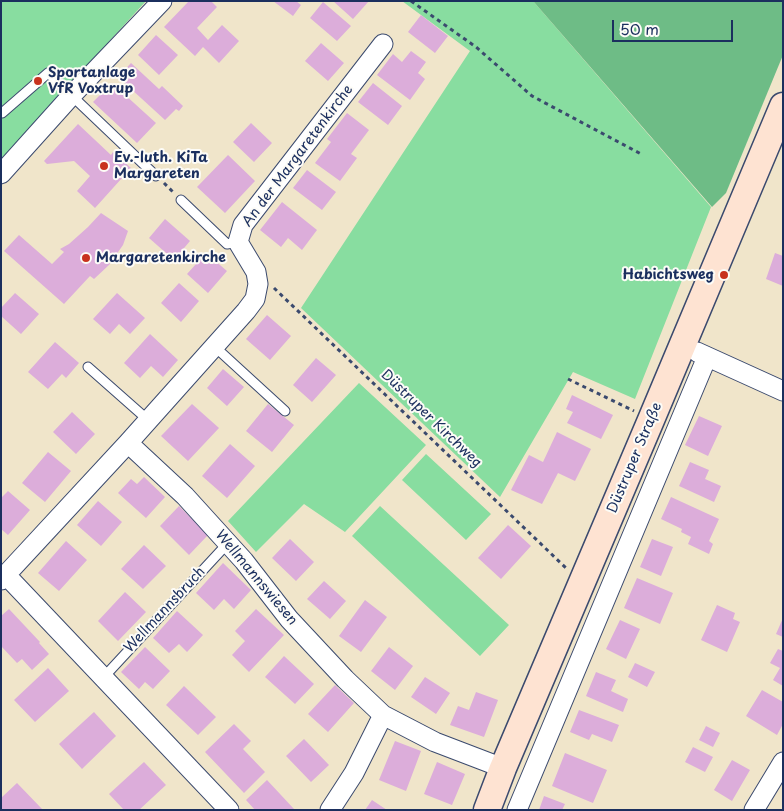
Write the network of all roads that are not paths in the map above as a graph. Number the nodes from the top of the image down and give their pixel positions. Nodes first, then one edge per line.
1 (162, 1) edge
2 (382, 44) dead end
3 (72, 95) junction
4 (783, 106) edge
5 (2, 113) edge
6 (1, 174) edge
7 (156, 176) road end
8 (182, 200) road end
9 (238, 242) junction
10 (214, 346) junction
11 (682, 346) junction
12 (707, 357) junction
13 (88, 367) dead end
14 (783, 391) edge
15 (285, 411) dead end
16 (148, 420) junction
17 (128, 443) junction
18 (228, 542) junction
19 (4, 578) edge
20 (103, 678) junction
21 (383, 715) junction
22 (783, 762) edge
23 (503, 768) junction
24 (228, 810) edge
25 (330, 810) edge
26 (487, 810) edge
27 (516, 810) edge
28 (754, 810) edge

1 - 3 street
2 - 9 street, An der Margaretenkirche
3 - 5 lane
3 - 6 street
3 - 7 lane
4 - 11 street, Düstruper Straße
8 - 9 lane
9 - 10 street, An der Margaretenkirche
10 - 15 lane
10 - 16 street
11 - 12 street
11 - 23 street, Düstruper Straße
12 - 14 street
12 - 27 street, Düstruper Straße
13 - 16 lane
16 - 17 street
17 - 18 street, Wellmannswiesen
17 - 19 street
18 - 20 lane, Wellmannsbruch
18 - 21 street, Wellmannswiesen
19 - 20 street
20 - 24 street
21 - 23 street, Wellmannswiesen
21 - 25 street
22 - 28 street
23 - 26 street, Düstruper Straße

